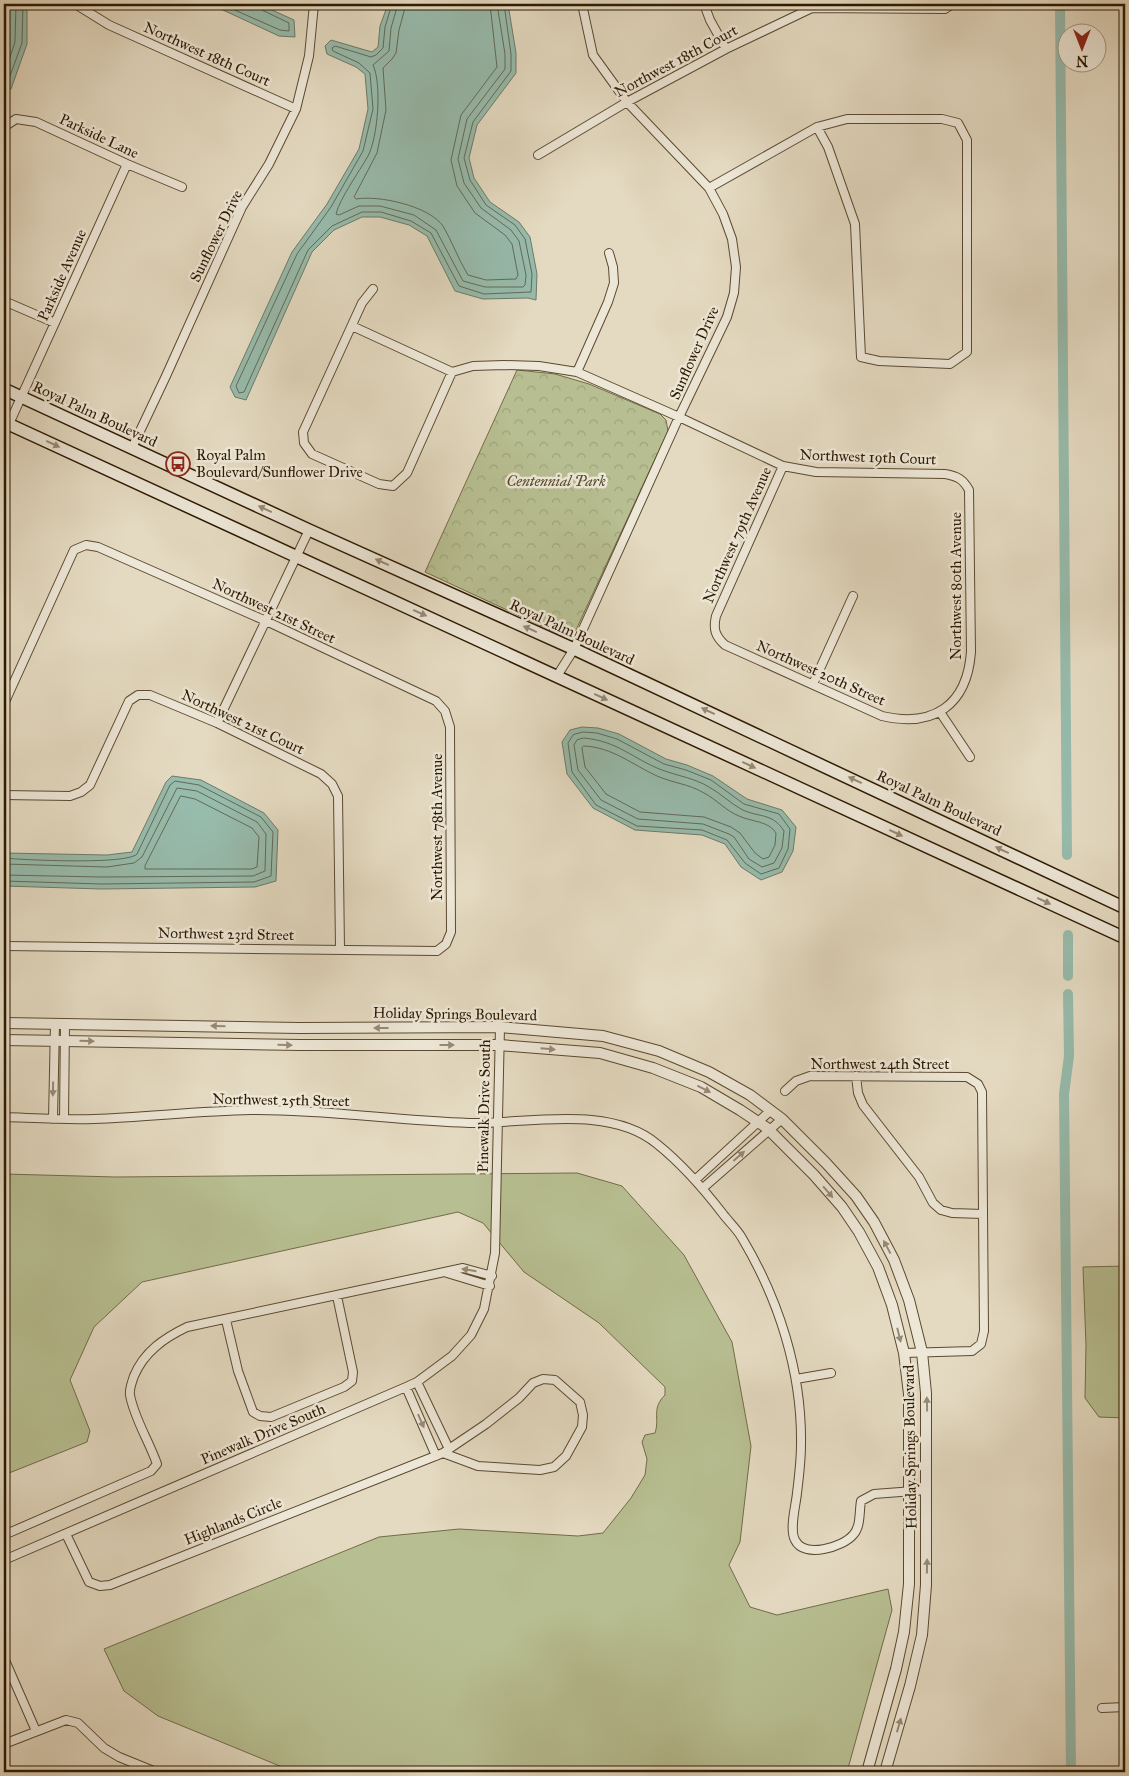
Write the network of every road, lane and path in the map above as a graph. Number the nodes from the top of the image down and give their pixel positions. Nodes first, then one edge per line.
1 (314, 4) edge
2 (582, 4) edge
3 (704, 4) edge
4 (952, 4) edge
5 (80, 7) dead end
6 (726, 49) junction
7 (627, 102) junction
8 (296, 109) junction
9 (4, 127) edge
10 (817, 127) junction
11 (538, 155) dead end
12 (127, 164) junction
13 (182, 187) dead end
14 (710, 188) junction
15 (608, 253) dead end
16 (374, 289) dead end
17 (4, 301) edge
18 (55, 323) junction
19 (352, 326) junction
20 (452, 372) junction
21 (577, 372) junction
22 (4, 388) edge
23 (22, 396) junction
24 (679, 417) junction
25 (6, 423) edge
26 (4, 435) edge
27 (132, 448) junction
28 (783, 466) junction
29 (964, 481) joint
30 (309, 530) junction
31 (296, 557) junction
32 (853, 596) dead end
33 (716, 616) joint
34 (266, 622) junction
35 (574, 649) junction
36 (557, 676) junction
37 (813, 684) junction
38 (4, 704) edge
39 (445, 710) joint
40 (940, 712) junction
41 (217, 723) junction
42 (970, 757) dead end
43 (4, 795) edge
44 (1125, 908) edge
45 (1125, 938) edge
46 (446, 944) joint
47 (4, 946) edge
48 (340, 949) junction
49 (4, 1023) edge
50 (60, 1023) junction
51 (500, 1027) junction
52 (4, 1040) edge
53 (60, 1041) junction
54 (499, 1045) junction
55 (856, 1076) junction
56 (785, 1091) dead end
57 (770, 1111) junction
58 (4, 1117) edge
59 (53, 1119) junction
60 (64, 1119) junction
61 (782, 1119) junction
62 (498, 1121) junction
63 (758, 1122) junction
64 (769, 1130) junction
65 (695, 1180) junction
66 (703, 1188) junction
67 (983, 1214) junction
68 (446, 1273) junction
69 (492, 1276) junction
70 (490, 1286) junction
71 (337, 1296) junction
72 (226, 1320) junction
73 (922, 1352) junction
74 (904, 1353) junction
75 (831, 1373) dead end
76 (796, 1379) junction
77 (417, 1382) junction
78 (406, 1387) junction
79 (443, 1452) junction
80 (927, 1490) junction
81 (910, 1491) junction
82 (66, 1534) junction
83 (4, 1535) edge
84 (4, 1560) edge
85 (4, 1658) edge
86 (1125, 1707) edge
87 (1102, 1708) dead end
88 (36, 1730) junction
89 (4, 1744) edge
90 (156, 1772) edge
91 (867, 1772) edge
92 (885, 1772) edge

1 - 8 street, Sunflower Drive
2 - 7 street, Sunflower Drive
3 - 6 street
4 - 6 street, Northwest 18th Court
5 - 8 street, Northwest 18th Court
6 - 7 street, Northwest 18th Court
7 - 11 street, Northwest 18th Court
7 - 14 street, Sunflower Drive
8 - 27 street, Sunflower Drive
9 - 12 street, Parkside Lane
10 - 10 street
10 - 14 street
12 - 13 street, Parkside Lane
12 - 18 street, Parkside Avenue
14 - 24 street, Sunflower Drive
15 - 21 street
16 - 19 street
17 - 18 street
18 - 23 street, Parkside Avenue
19 - 20 street
19 - 20 street
20 - 21 street, Northwest 19th Court
21 - 24 street, Northwest 19th Court
22 - 23 main road, Royal Palm Boulevard
23 - 25 street, Parkside Avenue
23 - 27 main road, Royal Palm Boulevard
24 - 28 street, Northwest 19th Court
24 - 35 street, Sunflower Drive
25 - 26 street, Parkside Avenue
25 -> 31 main road
30 -> 27 main road, Royal Palm Boulevard
28 - 29 street, Northwest 19th Court
28 - 33 street, Northwest 79th Avenue
29 - 40 street, Northwest 80th Avenue
30 - 31 street
35 -> 30 main road, Royal Palm Boulevard
31 - 34 street
31 -> 36 main road
32 - 37 street
33 - 37 street, Northwest 20th Street
34 - 38 street, Northwest 21st Street
34 - 39 street, Northwest 21st Street
34 - 41 street
35 - 36 street, Sunflower Drive
44 -> 35 main road, Royal Palm Boulevard
36 -> 45 main road
37 - 40 street, Northwest 20th Street
39 - 46 street, Northwest 78th Avenue
40 - 42 street
41 - 43 street, Northwest 21st Court
41 - 48 street, Northwest 21st Court
46 - 48 street, Northwest 23rd Street
47 - 48 street, Northwest 23rd Street
49 - 50 street, Holiday Springs Boulevard
51 -> 50 street, Holiday Springs Boulevard
50 - 53 street
51 - 54 street, Pinewalk Drive South
51 - 57 street, Holiday Springs Boulevard
52 - 53 street, Holiday Springs Boulevard
53 -> 54 street, Holiday Springs Boulevard
53 -> 59 street
53 - 60 street
54 - 62 street, Pinewalk Drive South
54 -> 63 street, Holiday Springs Boulevard
55 - 56 street, Northwest 24th Street
55 - 67 street
55 - 67 street, Northwest 24th Street
57 - 61 street, Holiday Springs Boulevard
57 - 63 street
58 - 59 street, Northwest 25th Street
59 - 60 street, Northwest 25th Street
60 - 62 street, Northwest 25th Street
61 - 64 street
73 -> 61 street, Holiday Springs Boulevard
62 - 65 street
62 - 69 street, Pinewalk Drive South
63 - 64 street, Holiday Springs Boulevard
63 - 65 street
66 -> 64 street
64 -> 74 street, Holiday Springs Boulevard
65 - 66 street
66 - 76 street
67 - 73 street
69 -> 68 street
68 - 70 street
68 - 71 street
69 - 70 street, Pinewalk Drive South
70 - 77 street, Pinewalk Drive South
71 - 72 street
71 - 72 street, Pinewalk Drive South
72 - 83 street
73 - 74 street
80 -> 73 street, Holiday Springs Boulevard
74 - 81 street, Holiday Springs Boulevard
75 - 76 street
76 - 81 street
77 - 78 street, Pinewalk Drive South
77 - 79 street
78 -> 79 street
78 - 82 street, Pinewalk Drive South
79 - 79 street, Highlands Circle
79 - 82 street, Highlands Circle
80 - 81 street
92 -> 80 street, Holiday Springs Boulevard
81 - 91 street, Holiday Springs Boulevard
82 - 84 street, Pinewalk Drive South
85 - 88 street
86 - 87 street
88 - 89 street
88 - 90 street

